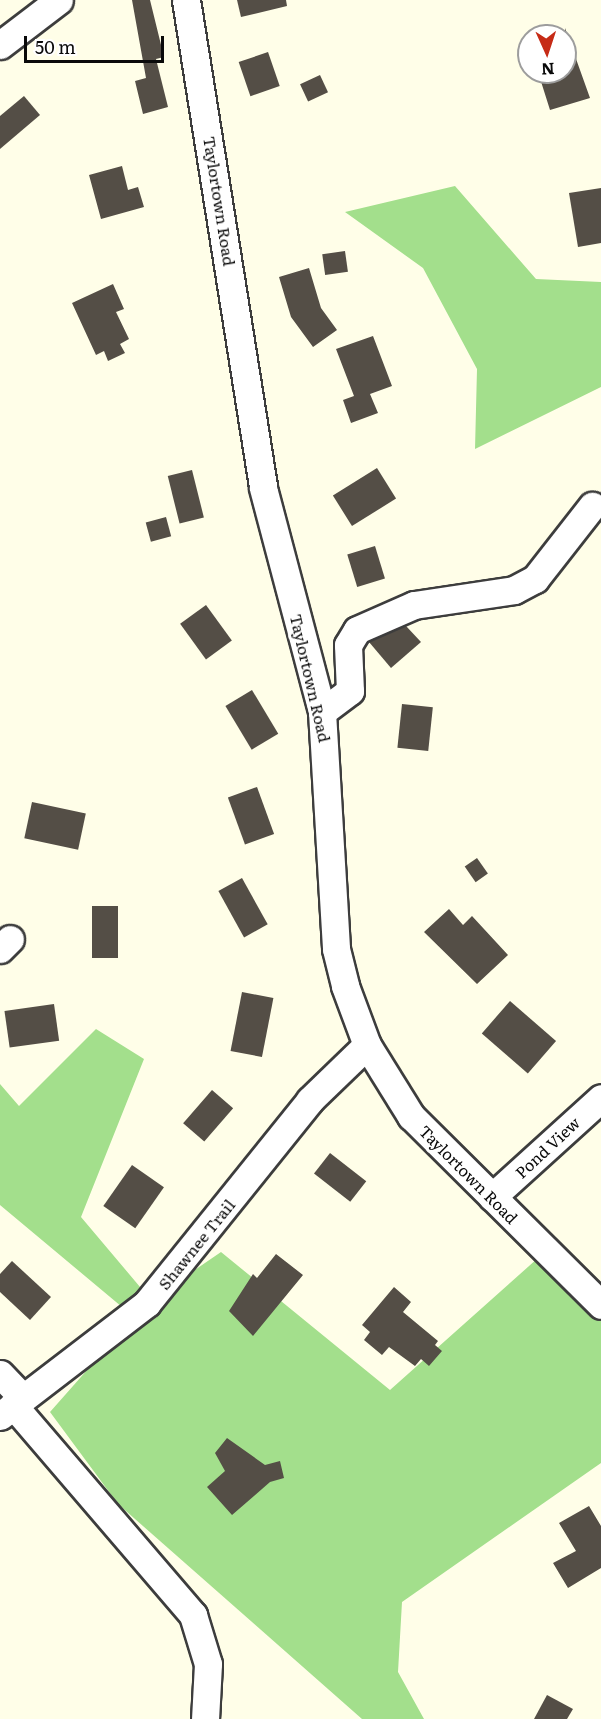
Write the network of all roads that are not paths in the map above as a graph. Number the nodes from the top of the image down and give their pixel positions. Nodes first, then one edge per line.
1 (59, 0) edge
2 (186, 0) edge
3 (0, 45) edge
4 (592, 506) dead end
5 (322, 712) junction
6 (367, 1045) junction
7 (601, 1098) edge
8 (492, 1197) junction
9 (601, 1305) edge
10 (0, 1374) edge
11 (12, 1406) edge
12 (205, 1719) edge

1 - 3 street
2 - 5 street, Taylortown Road
4 - 5 street
5 - 6 street, Taylortown Road
6 - 8 street, Taylortown Road
6 - 11 street, Shawnee Trail
7 - 8 street, Pond View
8 - 9 street, Taylortown Road
10 - 11 street
11 - 12 street

